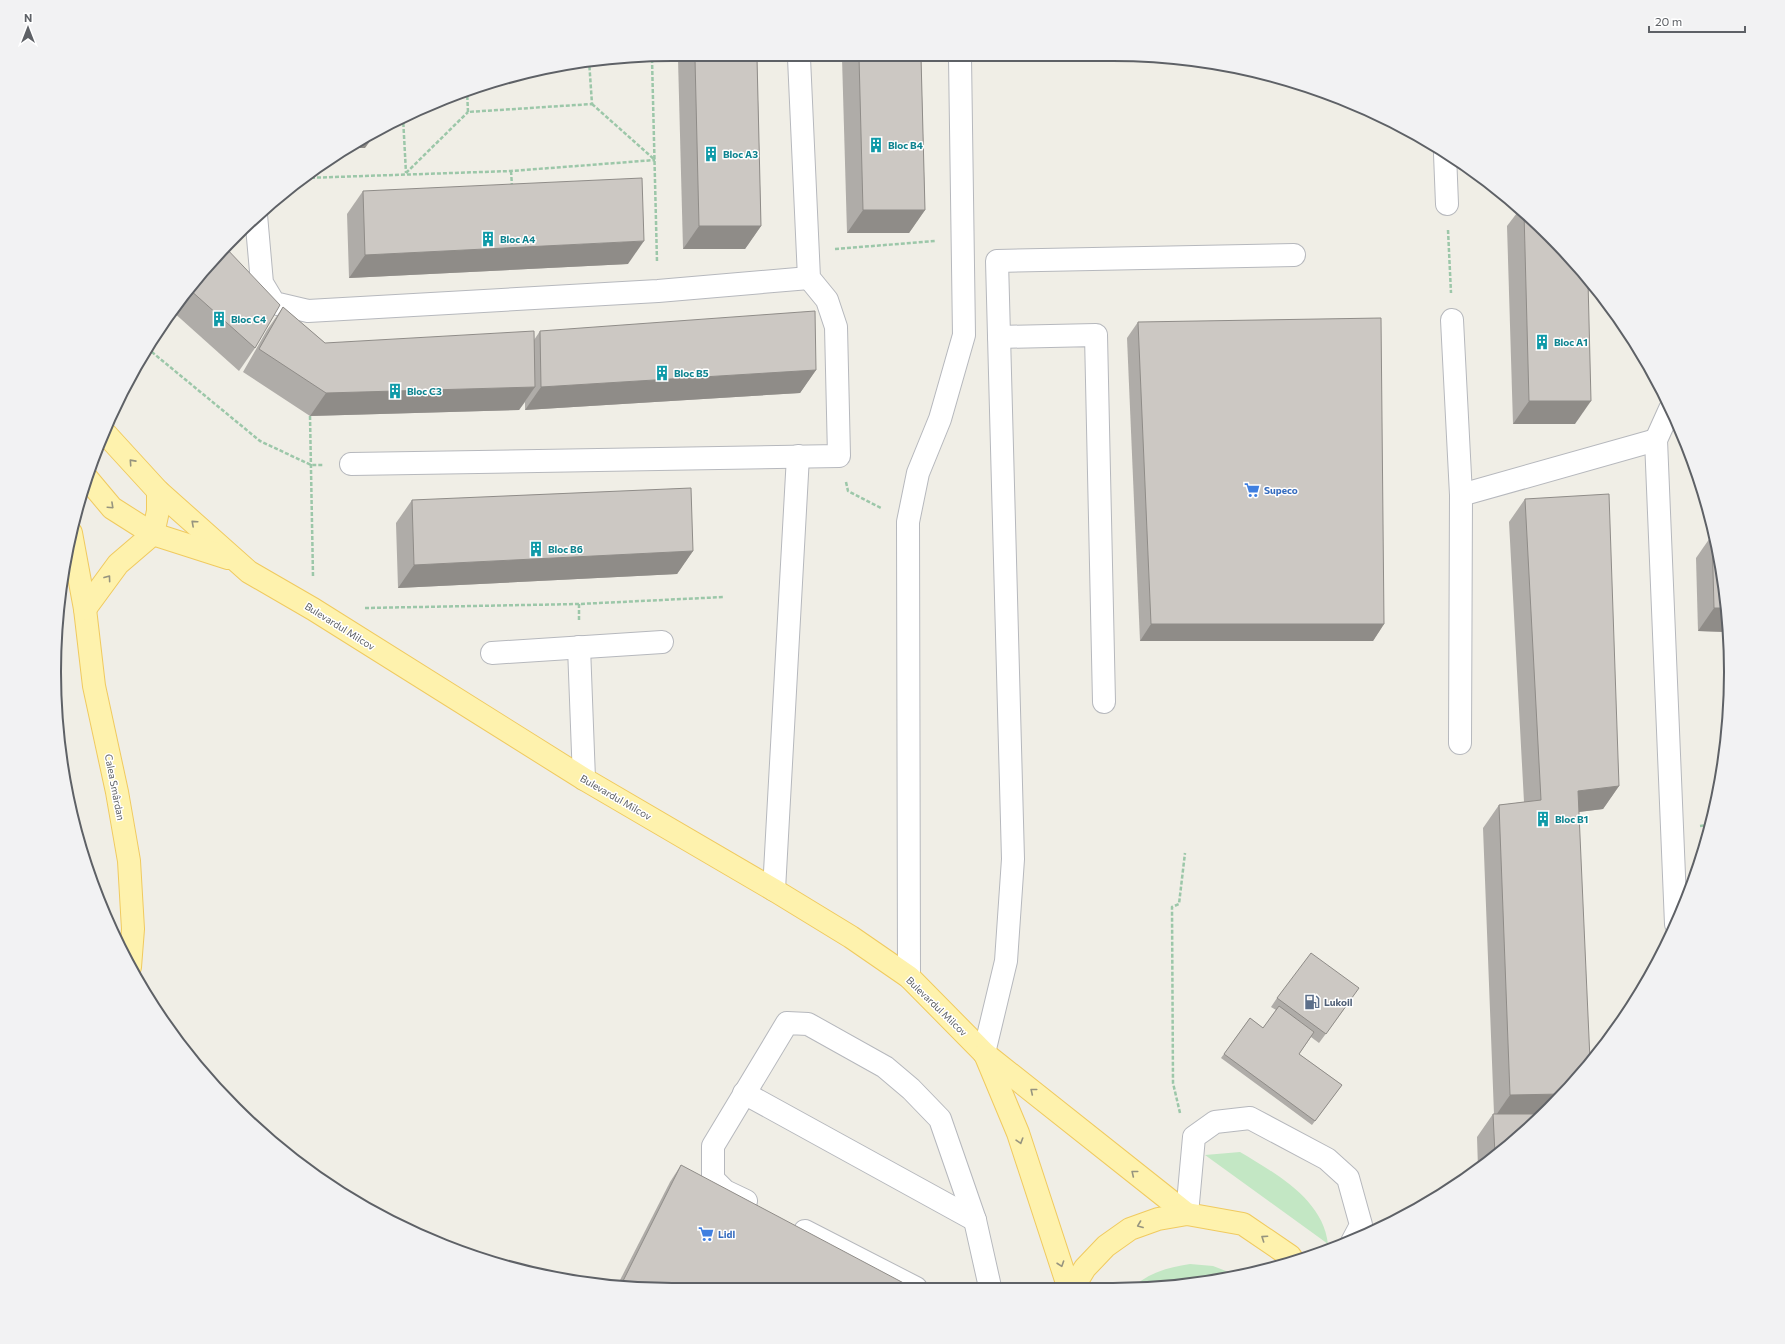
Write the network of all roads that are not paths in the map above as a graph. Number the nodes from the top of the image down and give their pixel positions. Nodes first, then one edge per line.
1 (799, 61) edge
2 (960, 61) edge
3 (1445, 160) edge
4 (1448, 204) road end
5 (257, 224) edge
6 (1294, 255) dead end
7 (809, 278) junction
8 (1452, 320) road end
9 (999, 336) junction
10 (1667, 416) edge
11 (108, 437) edge
12 (1656, 440) junction
13 (798, 456) junction
14 (351, 464) road end
15 (91, 483) edge
16 (158, 491) junction
17 (1461, 495) junction
18 (153, 534) junction
19 (74, 549) edge
20 (233, 559) junction
21 (85, 609) junction
22 (662, 642) dead end
23 (579, 647) junction
24 (492, 653) dead end
25 (1104, 702) dead end
26 (1460, 743) dead end
27 (584, 779) junction
28 (774, 890) junction
29 (1675, 910) edge
30 (131, 956) edge
31 (909, 977) junction
32 (984, 1053) junction
33 (744, 1094) junction
34 (761, 1209) edge
35 (1187, 1214) junction
36 (975, 1220) junction
37 (789, 1223) edge
38 (1357, 1231) edge
39 (1290, 1256) edge
40 (906, 1283) edge
41 (989, 1283) edge
42 (1067, 1283) edge
43 (1076, 1283) edge

1 - 7 lane
2 - 31 lane
3 - 4 lane
5 - 7 lane
6 - 9 lane
7 - 13 lane
8 - 17 lane
9 - 25 lane
9 - 32 lane
10 - 12 lane
16 -> 11 main road, Bulevardul Milcov
12 - 17 lane
12 - 29 lane
13 - 14 lane
13 - 28 lane
15 -> 18 main road, Bulevardul Milcov
16 - 18 main road
20 -> 16 main road, Bulevardul Milcov
17 - 26 lane
18 - 20 main road, Bulevardul Milcov
21 -> 18 main road
19 - 21 main road, Calea Smârdan
20 - 27 main road, Bulevardul Milcov
21 - 30 main road, Calea Smârdan
22 - 23 lane
23 - 24 lane
23 - 27 lane
27 - 28 main road, Bulevardul Milcov
28 - 31 main road, Bulevardul Milcov
31 - 32 main road, Bulevardul Milcov
35 -> 32 main road, Bulevardul Milcov
32 -> 42 main road, Bulevardul Milcov
33 - 34 lane
33 - 36 lane
33 - 36 lane
35 - 38 lane
39 -> 35 main road
35 -> 43 main road
36 - 41 lane
37 - 40 lane

